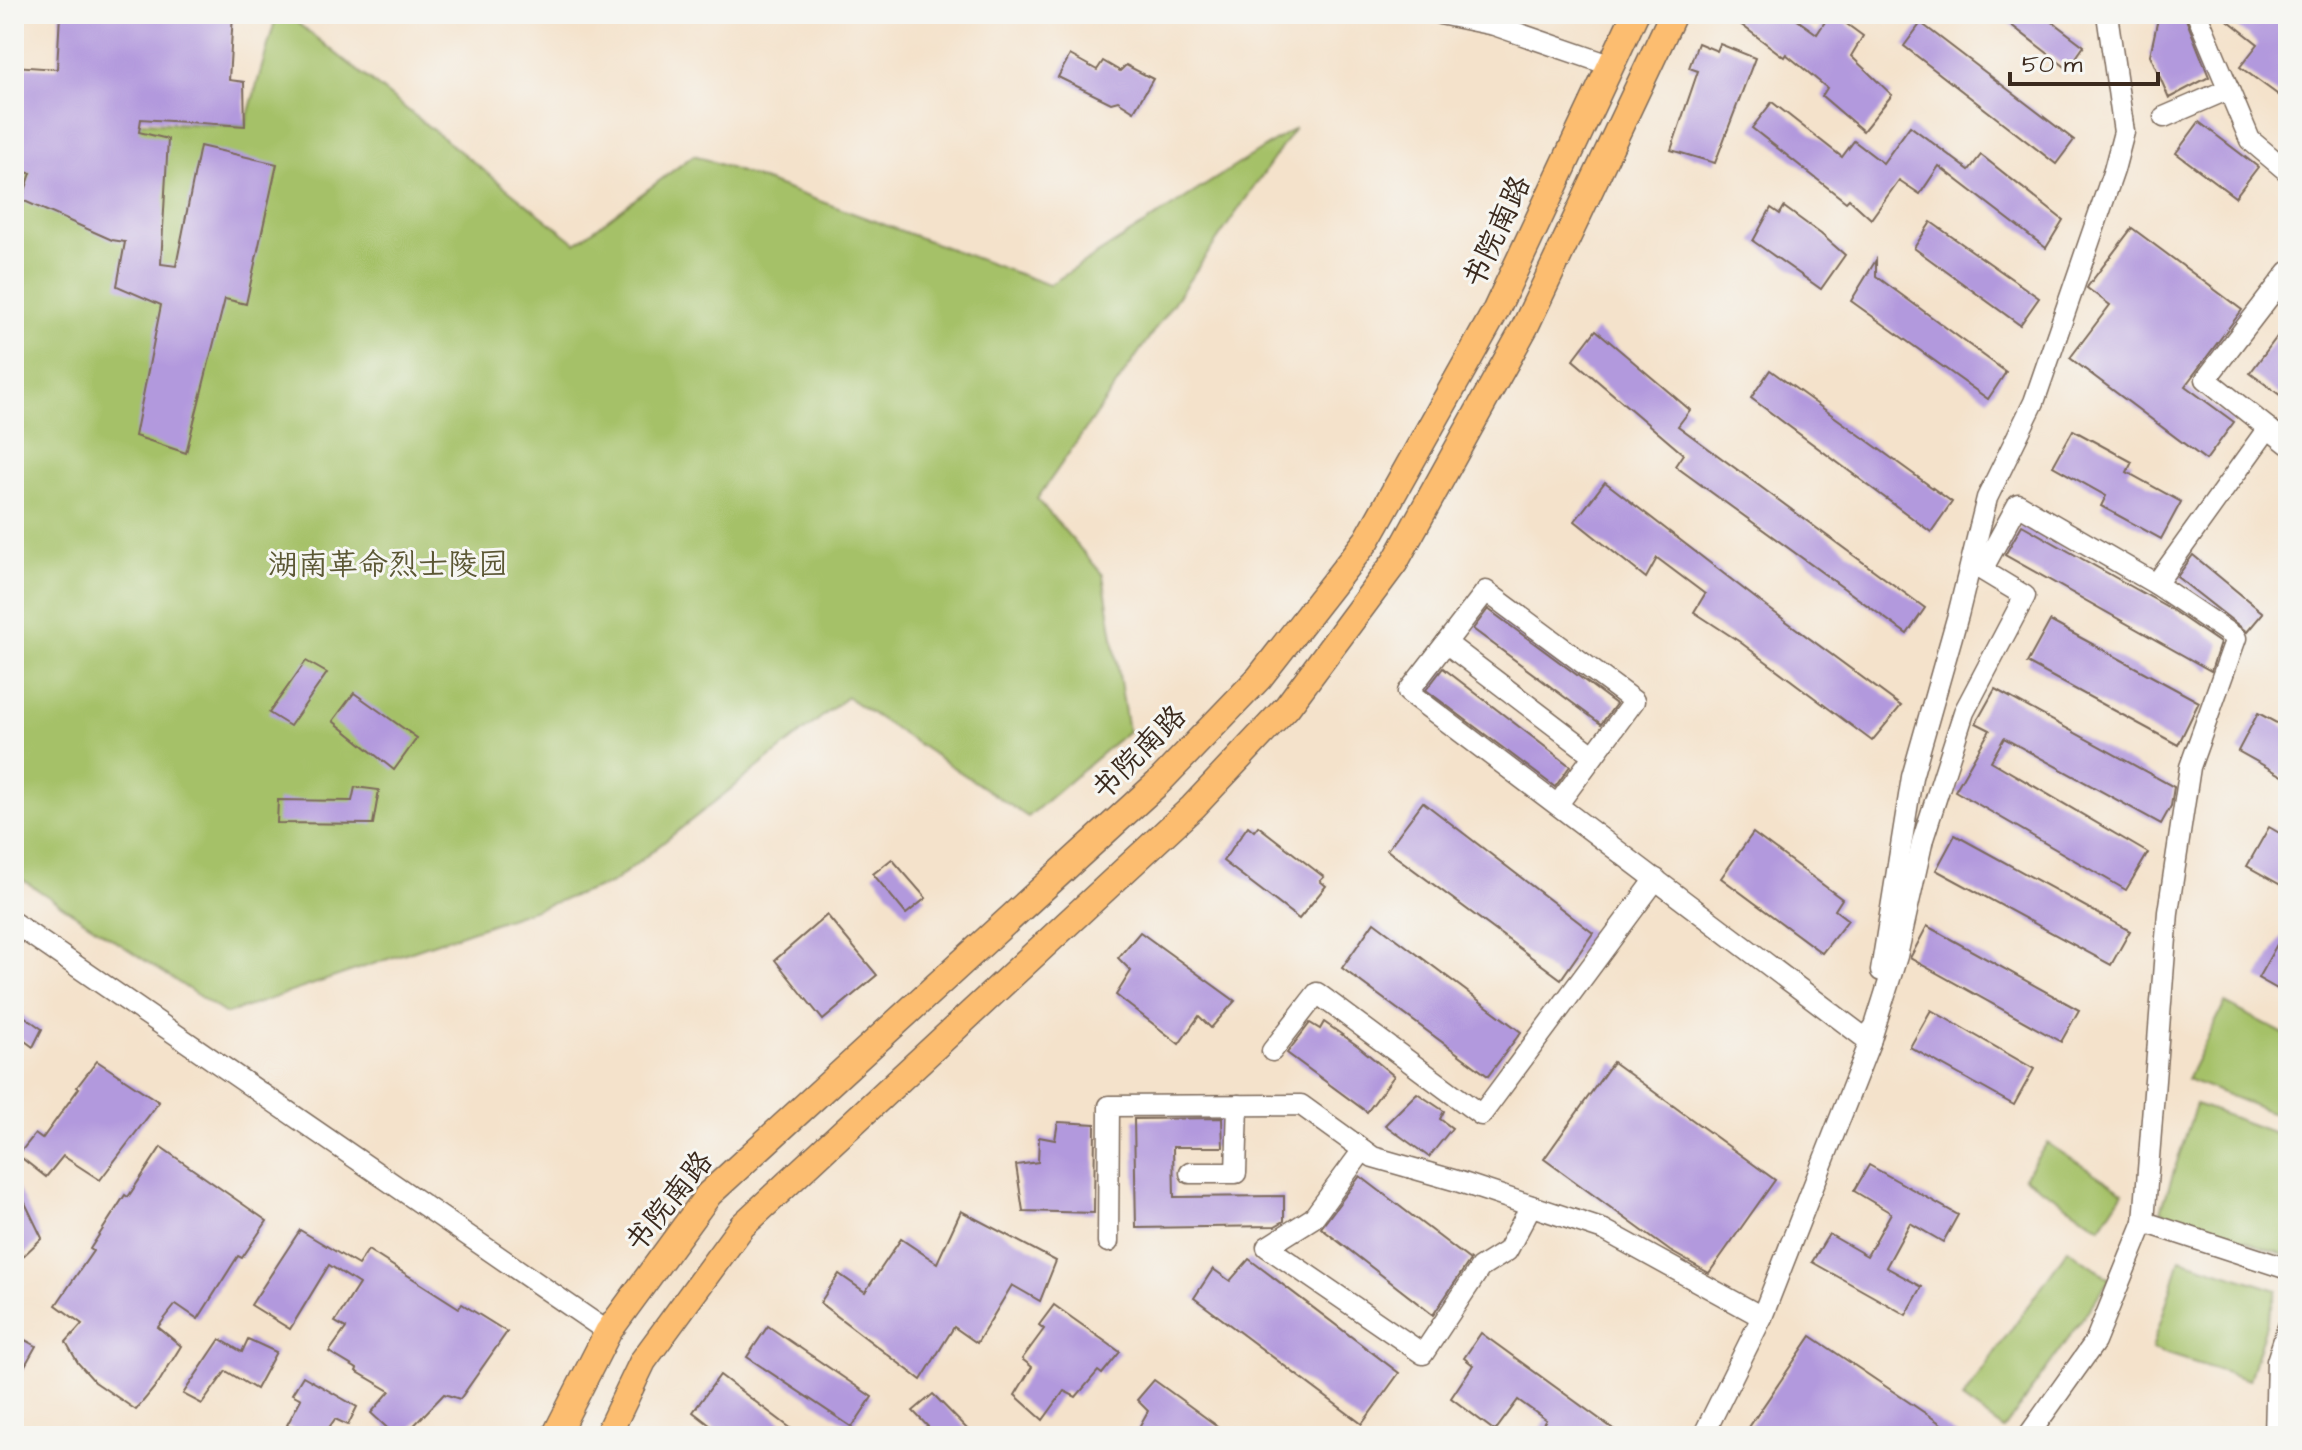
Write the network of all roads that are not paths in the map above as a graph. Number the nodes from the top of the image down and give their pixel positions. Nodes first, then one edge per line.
1 (1440, 14) edge
2 (1635, 14) edge
3 (1673, 14) edge
4 (2107, 14) edge
5 (2197, 14) edge
6 (1610, 65) junction
7 (2229, 89) junction
8 (2164, 117) dead end
9 (2288, 172) edge
10 (2288, 272) edge
11 (2268, 428) junction
12 (2288, 444) edge
13 (2156, 584) junction
14 (1446, 643) junction
15 (1593, 755) junction
16 (1558, 804) junction
17 (1656, 879) junction
18 (14, 923) edge
19 (1870, 1042) junction
20 (1272, 1051) dead end
21 (1238, 1105) junction
22 (1363, 1150) junction
23 (1190, 1173) dead end
24 (1531, 1206) junction
25 (2144, 1222) junction
26 (1108, 1242) dead end
27 (2288, 1269) edge
28 (1762, 1317) junction
29 (2288, 1327) edge
30 (608, 1332) junction
31 (555, 1436) edge
32 (607, 1436) edge
33 (1703, 1436) edge
34 (2028, 1436) edge
35 (2275, 1436) edge

1 - 6 street
2 - 6 main road, 书院南路
3 - 32 main road
4 - 19 street
5 - 7 street
6 - 30 main road, 书院南路
7 - 8 street
7 - 9 street
10 - 11 street
11 - 12 street
11 - 13 street
13 - 19 street
13 - 25 street
14 - 15 street
14 - 15 street
14 - 16 street
15 - 16 street
16 - 17 street
17 - 19 street
17 - 20 street
18 - 30 street
19 - 28 street
21 - 22 street
21 - 23 street
21 - 26 street
22 - 24 street
22 - 24 street
24 - 28 street
25 - 27 street
25 - 34 street
28 - 33 street
29 - 35 street
30 - 31 main road, 书院南路

